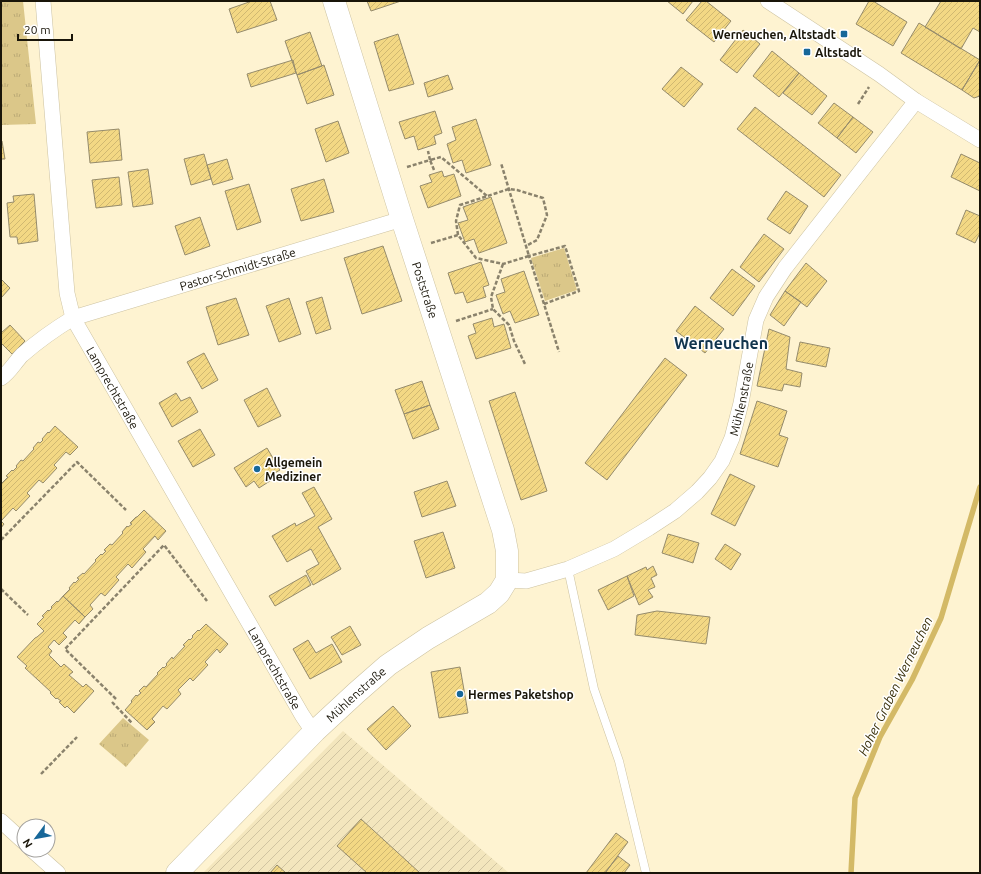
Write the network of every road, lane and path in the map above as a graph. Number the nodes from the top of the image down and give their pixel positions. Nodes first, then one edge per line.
1 (43, 1) edge
2 (334, 1) edge
3 (768, 1) edge
4 (879, 74) junction
5 (916, 101) junction
6 (858, 104) dead end
7 (980, 140) edge
8 (428, 151) dead end
9 (430, 160) junction
10 (501, 163) dead end
11 (434, 170) dead end
12 (387, 173) junction
13 (509, 189) junction
14 (488, 196) junction
15 (402, 219) junction
16 (458, 235) junction
17 (526, 246) junction
18 (411, 249) junction
19 (529, 256) junction
20 (502, 264) junction
21 (544, 304) junction
22 (493, 309) junction
23 (73, 318) junction
24 (437, 328) junction
25 (559, 352) dead end
26 (525, 364) dead end
27 (1, 378) edge
28 (126, 510) dead end
29 (1, 540) edge
30 (568, 569) junction
31 (507, 580) junction
32 (1, 588) edge
33 (207, 601) dead end
34 (28, 615) dead end
35 (116, 699) dead end
36 (112, 702) dead end
37 (132, 723) dead end
38 (315, 731) junction
39 (77, 737) dead end
40 (41, 774) dead end
41 (1, 821) edge
42 (16, 835) edge
43 (41, 858) edge
44 (58, 873) edge
45 (177, 873) edge
46 (646, 873) edge

1 - 23 street, Lamprechtstraße
2 - 12 main road, Poststraße
3 - 4 street
4 - 5 street
4 - 6 path
5 - 7 street
5 - 30 street, Mühlenstraße
8 - 9 path
9 - 11 path
9 - 12 path
9 - 14 path
10 - 13 path
12 - 15 main road, Poststraße
13 - 14 path
13 - 17 path
13 - 17 path
14 - 16 path
15 - 18 main road, Poststraße
15 - 23 street, Pastor-Schmidt-Straße
16 - 18 path
16 - 20 path
17 - 19 path
18 - 24 main road, Poststraße
19 - 20 path
19 - 21 path
19 - 21 path
20 - 22 path
21 - 25 path
22 - 24 path
22 - 26 path
23 - 27 street, Pastor-Schmidt-Straße
23 - 38 street, Lamprechtstraße
24 - 31 main road, Poststraße
28 - 29 path
30 - 31 street, Mühlenstraße
30 - 46 lane
31 - 38 main road, Mühlenstraße
32 - 34 path
33 - 35 path
36 - 37 path
38 - 45 main road, Mühlenstraße
39 - 40 path
41 - 42 street
43 - 44 street

